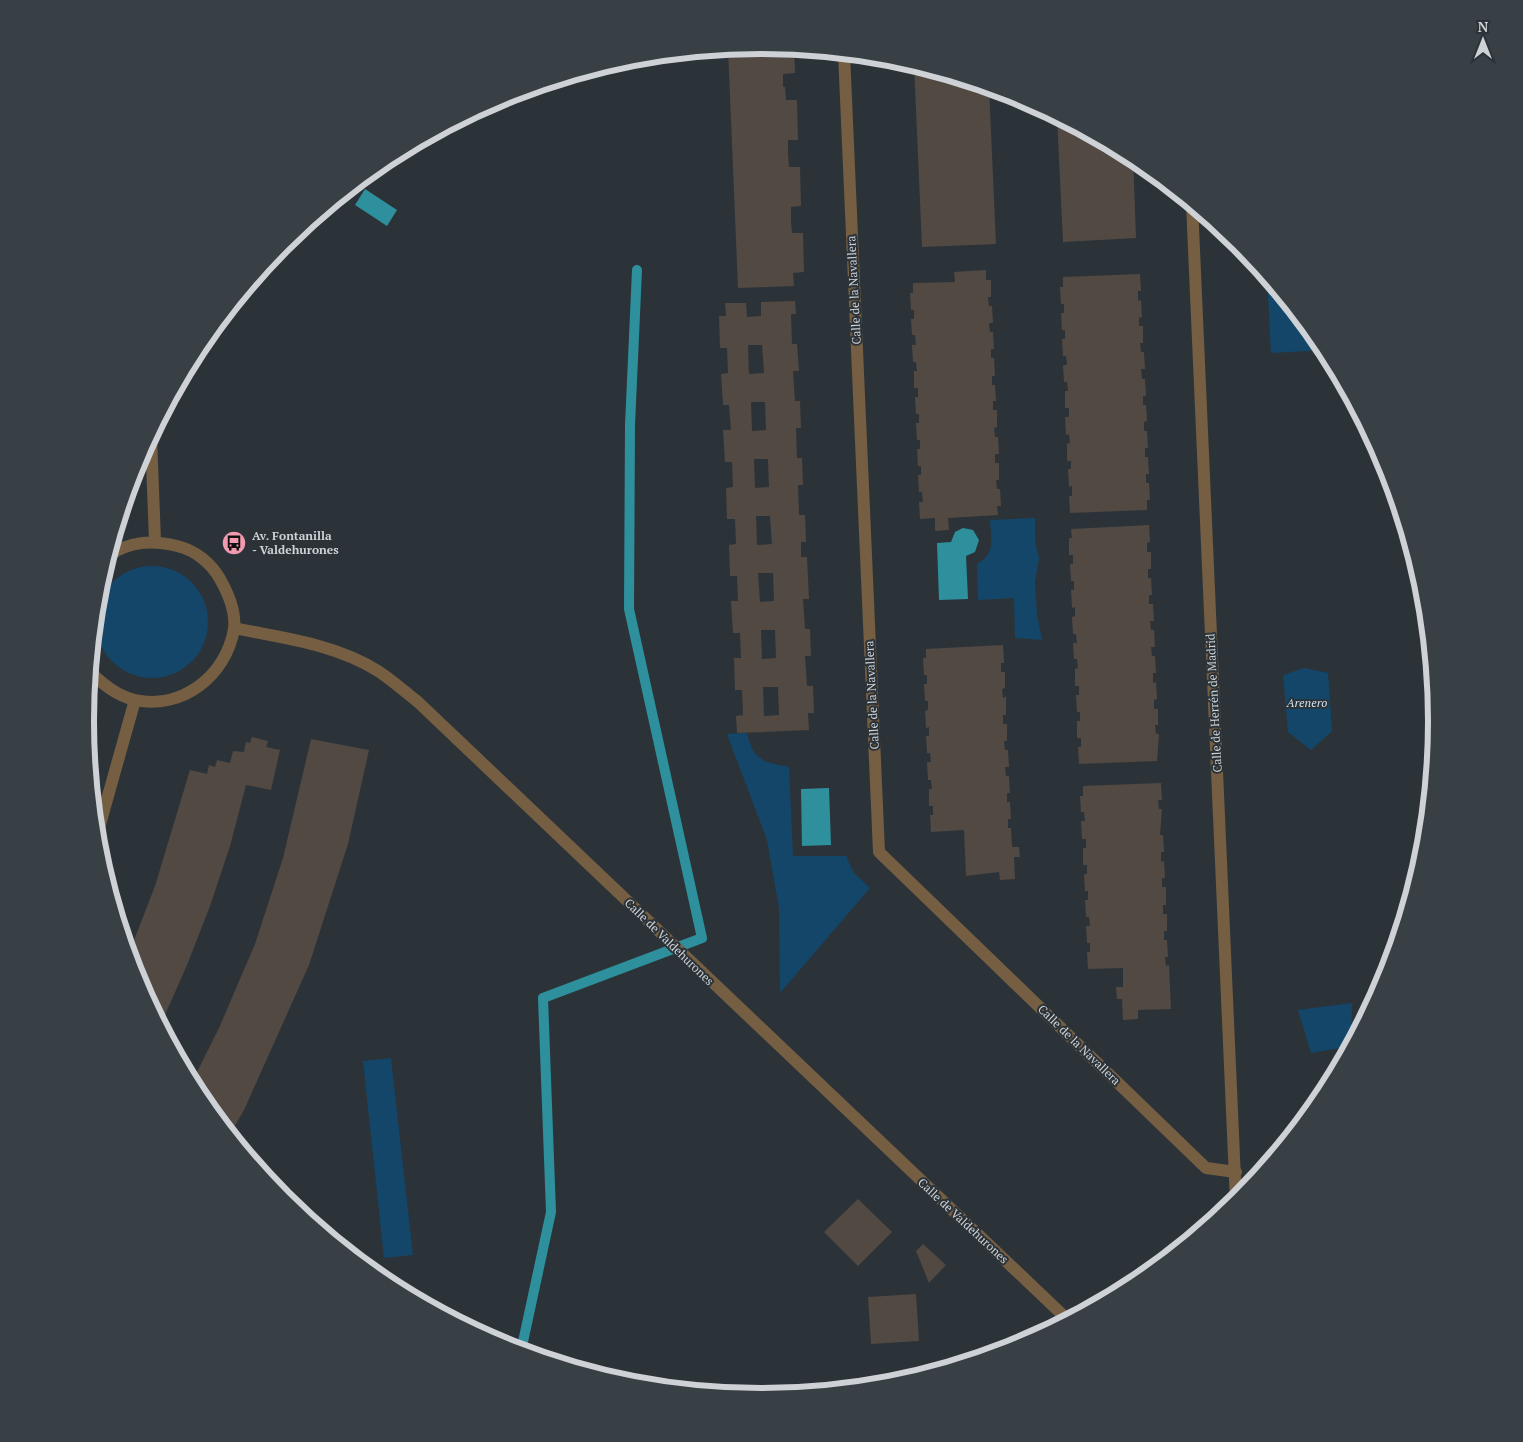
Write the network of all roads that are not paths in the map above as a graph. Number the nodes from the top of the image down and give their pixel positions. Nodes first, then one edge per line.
1 (844, 59) edge
2 (1192, 212) edge
3 (152, 451) edge
4 (155, 541) junction
5 (117, 550) edge
6 (234, 628) junction
7 (96, 678) edge
8 (135, 700) junction
9 (102, 819) edge
10 (1236, 1172) junction
11 (1236, 1190) edge
12 (1063, 1316) edge

1 - 10 street, Calle de la Navallera
2 - 10 street, Calle de Herrén de Madrid
3 - 4 street
4 - 5 street
4 - 6 street
6 - 8 street
6 - 12 street, Calle de Valdehurones
7 - 8 street
8 - 9 street
10 - 11 street, Calle de Herrén de Madrid

